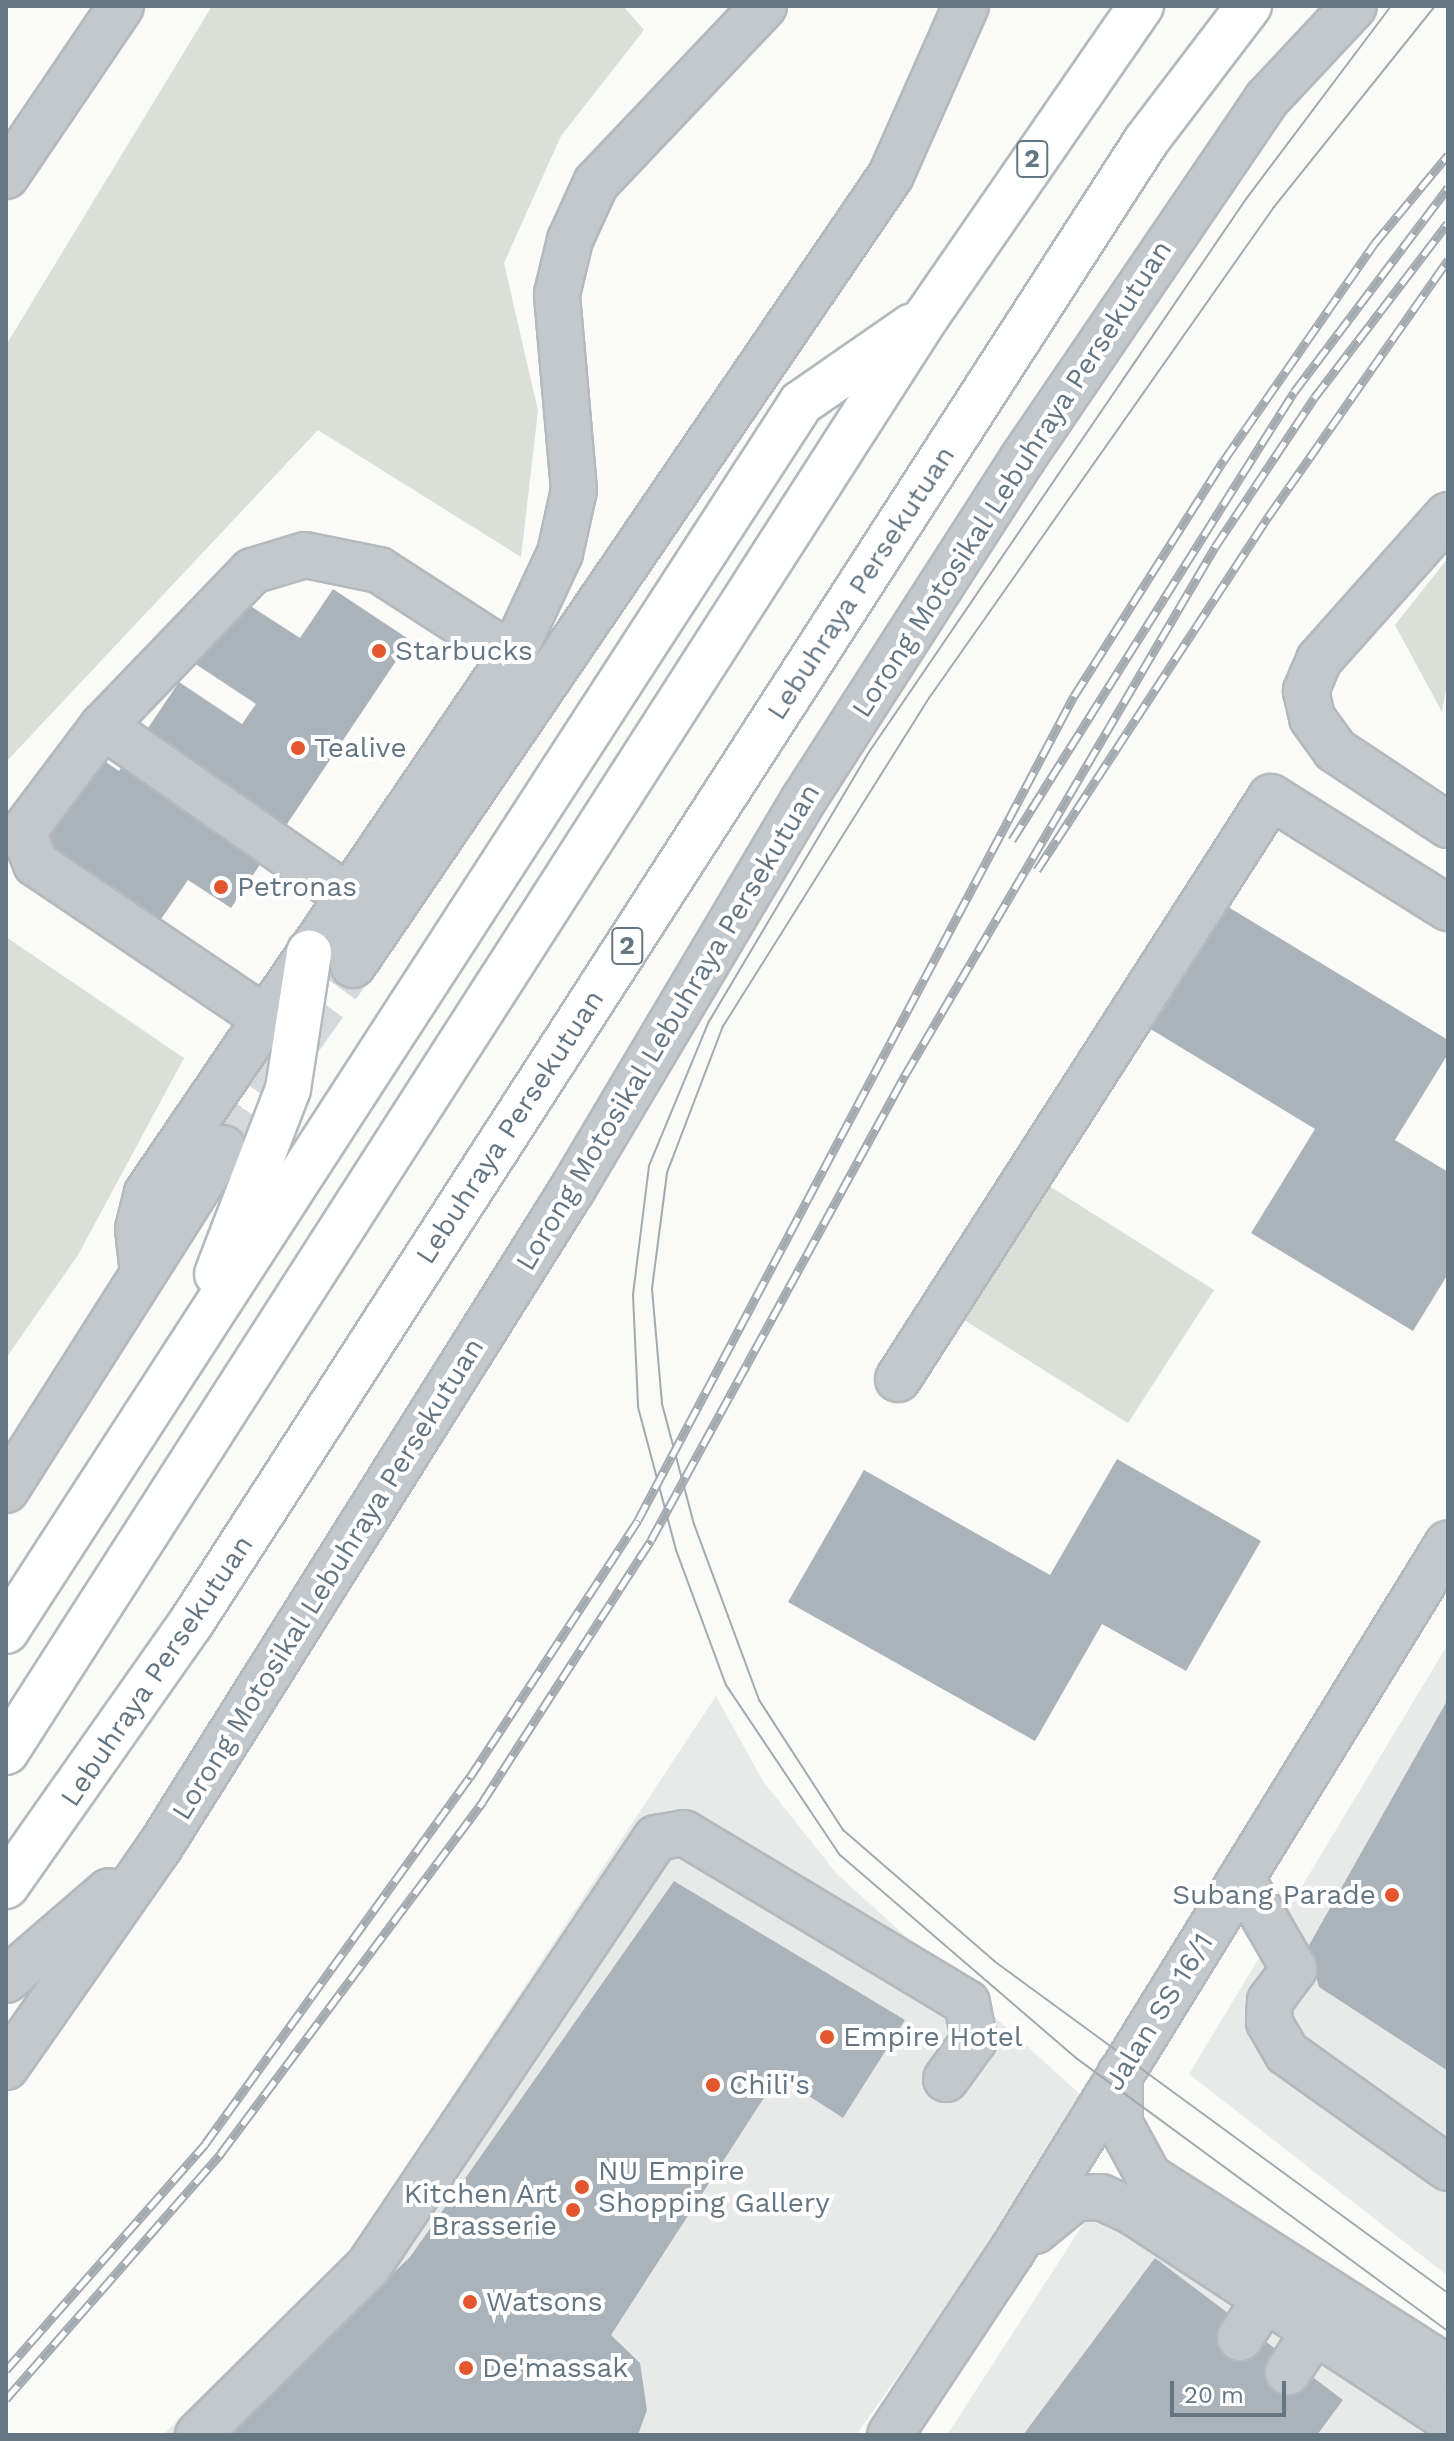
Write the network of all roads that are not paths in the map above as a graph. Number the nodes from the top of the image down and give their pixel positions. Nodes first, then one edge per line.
1 (121, 6) edge
2 (966, 6) edge
3 (1141, 6) edge
4 (1249, 6) edge
5 (1354, 6) edge
6 (751, 10) edge
7 (6, 176) edge
8 (927, 316) junction
9 (1448, 515) edge
10 (512, 656) junction
11 (103, 726) junction
12 (1448, 825) edge
13 (348, 897) junction
14 (1448, 908) edge
15 (309, 953) junction
16 (353, 965) tunnel mouth
17 (263, 1017) junction
18 (223, 1148) tunnel mouth
19 (143, 1273) junction
20 (199, 1337) junction
21 (898, 1379) dead end
22 (6, 1490) edge
23 (1445, 1554) edge
24 (6, 1631) edge
25 (6, 1752) edge
26 (159, 1848) junction
27 (1242, 1879) junction
28 (6, 1886) edge
29 (6, 1980) edge
30 (6, 2067) edge
31 (1120, 2074) junction
32 (946, 2079) dead end
33 (1448, 2168) edge
34 (1012, 2251) junction
35 (1265, 2299) junction
36 (1315, 2331) junction
37 (1240, 2338) dead end
38 (1448, 2368) edge
39 (1288, 2372) dead end
40 (1448, 2419) edge
41 (198, 2435) edge
42 (890, 2435) edge

1 - 7 street
2 - 16 street
3 - 8 highway, 2
4 - 28 highway, Lebuhraya Persekutuan / 2
5 - 26 street, Lorong Motosikal Lebuhraya Persekutuan
6 - 10 street
8 - 20 highway
8 - 25 highway, 2
9 - 12 street
10 - 11 street
10 - 13 street
11 - 13 street
11 - 17 street
13 - 15 street
14 - 21 street
15 - 17 street
15 - 20 highway
17 - 19 street
18 - 19 street
19 - 22 street
20 - 24 highway
23 - 27 street, Jalan SS 16/1
26 - 29 street
26 - 30 street, Lorong Motosikal Lebuhraya Persekutuan
27 - 31 street, Jalan SS 16/1
27 - 33 street
31 - 34 street, Jalan SS 16/1
31 - 38 street
32 - 41 street
34 - 35 street
34 - 42 street, Jalan SS 16/1
35 - 36 street
35 - 37 street
36 - 39 street
36 - 40 street

